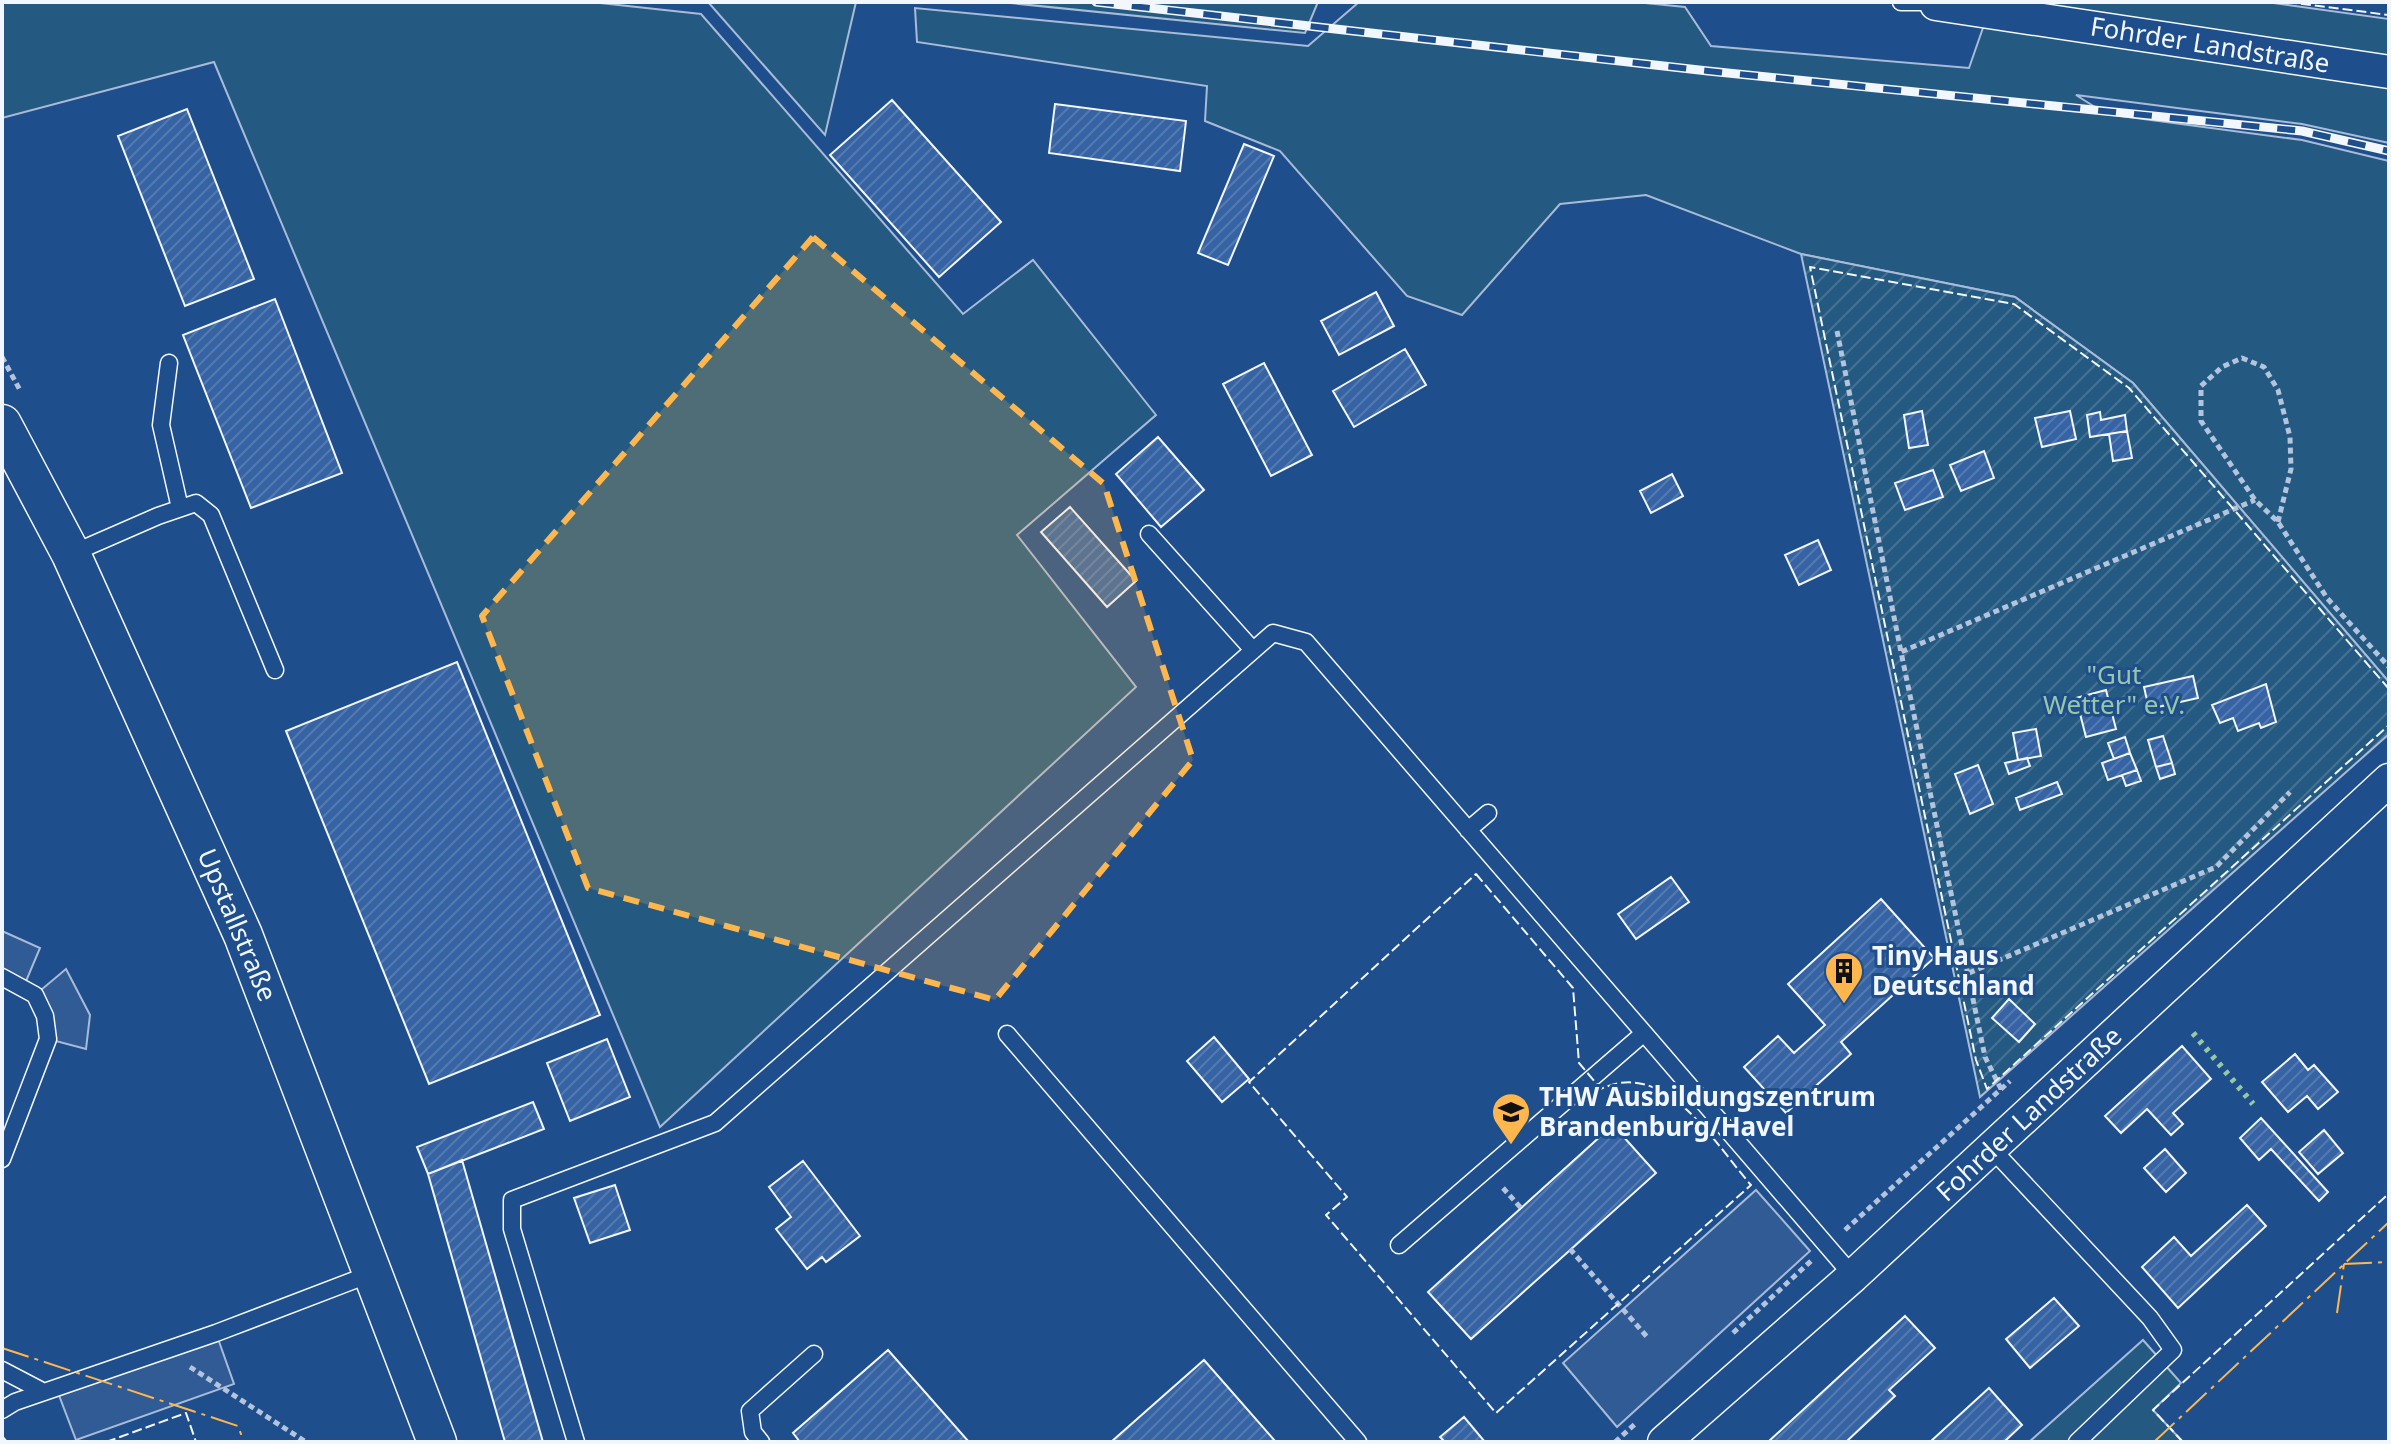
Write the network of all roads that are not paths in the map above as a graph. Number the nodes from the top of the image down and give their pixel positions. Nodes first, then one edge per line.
1 (1901, 2) edge
2 (1936, 3) edge
3 (2389, 72) edge
4 (169, 363) dead end
5 (2, 424) edge
6 (180, 508) junction
7 (1149, 534) dead end
8 (71, 554) junction
9 (1252, 649) junction
10 (275, 670) dead end
11 (2389, 780) edge
12 (1488, 813) dead end
13 (1468, 830) junction
14 (2, 977) edge
15 (1644, 1033) junction
16 (1007, 1034) dead end
17 (1991, 1148) junction
18 (2, 1159) edge
19 (1399, 1245) dead end
20 (375, 1272) junction
21 (1853, 1276) junction
22 (814, 1354) dead end
23 (2, 1370) edge
24 (44, 1392) junction
25 (2, 1410) edge
26 (437, 1442) edge
27 (576, 1442) edge
28 (761, 1442) edge
29 (1358, 1442) edge
30 (1664, 1442) edge
31 (2077, 1442) edge

1 - 2 lane, Fohrder Landstraße
2 - 3 street, Fohrder Landstraße
4 - 6 lane
5 - 8 street, Upstallstraße
6 - 8 lane
6 - 10 lane
7 - 9 lane
8 - 20 street, Upstallstraße
9 - 13 lane
9 - 27 lane
11 - 17 street, Fohrder Landstraße
12 - 13 lane
13 - 15 lane
14 - 18 lane
15 - 19 lane
15 - 21 lane
16 - 29 lane
17 - 21 street, Fohrder Landstraße
17 - 31 lane
20 - 24 lane
20 - 26 street, Upstallstraße
21 - 30 street, Fohrder Landstraße
22 - 28 lane
23 - 24 lane
24 - 25 lane

